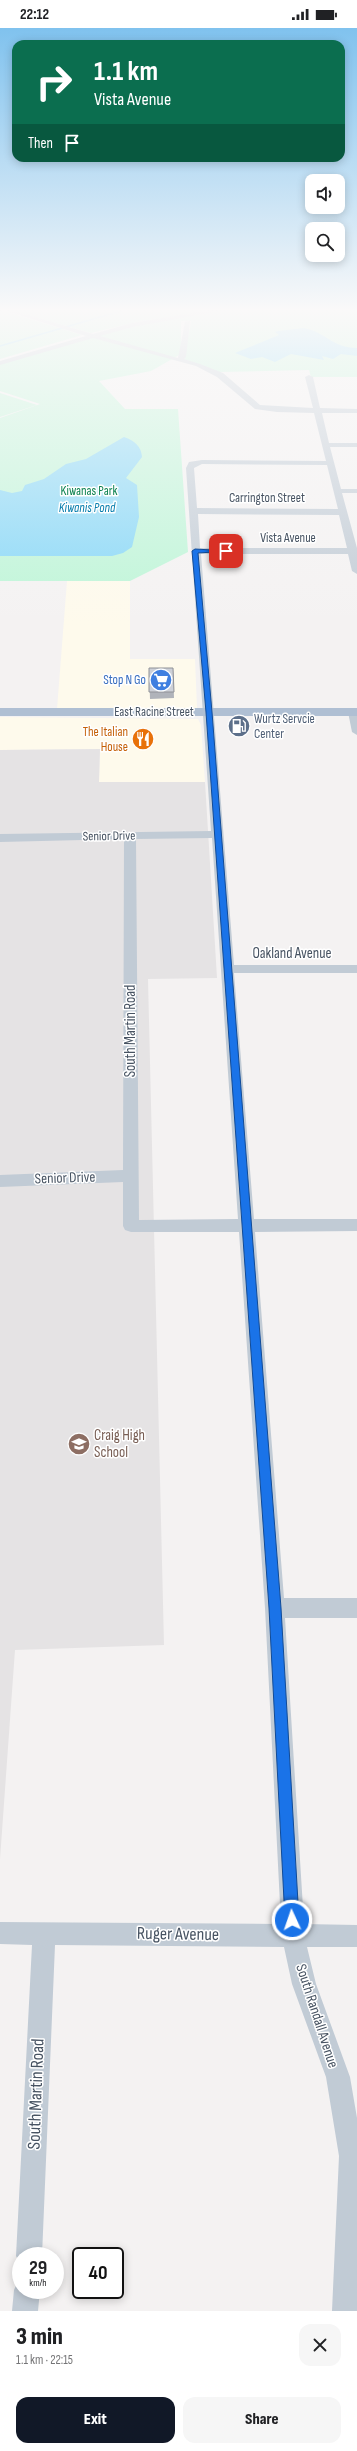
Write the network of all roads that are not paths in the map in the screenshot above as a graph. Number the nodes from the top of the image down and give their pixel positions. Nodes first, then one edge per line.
1 (319, 416) edge
2 (326, 445) junction
3 (357, 445) edge
4 (329, 462) junction
5 (337, 491) junction
6 (357, 491) edge
7 (192, 511) junction
8 (341, 512) junction
9 (195, 551) junction
10 (355, 551) edge
11 (357, 571) edge
12 (0, 712) edge
13 (209, 712) junction
14 (355, 712) edge
15 (357, 732) edge
16 (218, 834) junction
17 (130, 836) junction
18 (0, 838) edge
19 (228, 969) junction
20 (357, 969) edge
21 (130, 1176) junction
22 (0, 1181) edge
23 (246, 1225) junction
24 (357, 1225) edge
25 (275, 1608) junction
26 (357, 1608) edge
27 (0, 1933) edge
28 (44, 1933) junction
29 (293, 1935) junction
30 (357, 1936) edge
31 (28, 2247) edge
32 (26, 2299) edge
33 (25, 2311) edge
34 (344, 2311) edge

1 - 2 street
2 - 3 street
2 - 4 street
4 - 5 street
4 - 7 street, South Randall Avenue
5 - 6 street
5 - 8 street
7 - 8 street, Carrington Street
7 - 9 street, South Randall Avenue
8 - 10 street
9 - 10 street, Vista Avenue
9 - 13 street, South Randall Avenue
10 - 11 street
12 - 13 main road, East Racine Street
13 - 14 main road, East Racine Street
13 - 16 street, South Randall Avenue
14 - 15 street
16 - 17 street, Senior Drive
16 - 19 street, South Randall Avenue
17 - 18 street, Senior Drive
17 - 21 street, South Martin Road
19 - 20 street, Oakland Avenue
19 - 23 street, South Randall Avenue
21 - 22 street, Senior Drive
21 - 23 street, South Martin Road
23 - 24 street
23 - 25 street, South Randall Avenue
25 - 26 street
25 - 29 street, South Randall Avenue
27 - 28 street, Ruger Avenue
28 - 29 street, Ruger Avenue
28 - 31 street, South Martin Road
29 - 30 street, Ruger Avenue
29 - 34 street, South Randall Avenue
32 - 33 street

